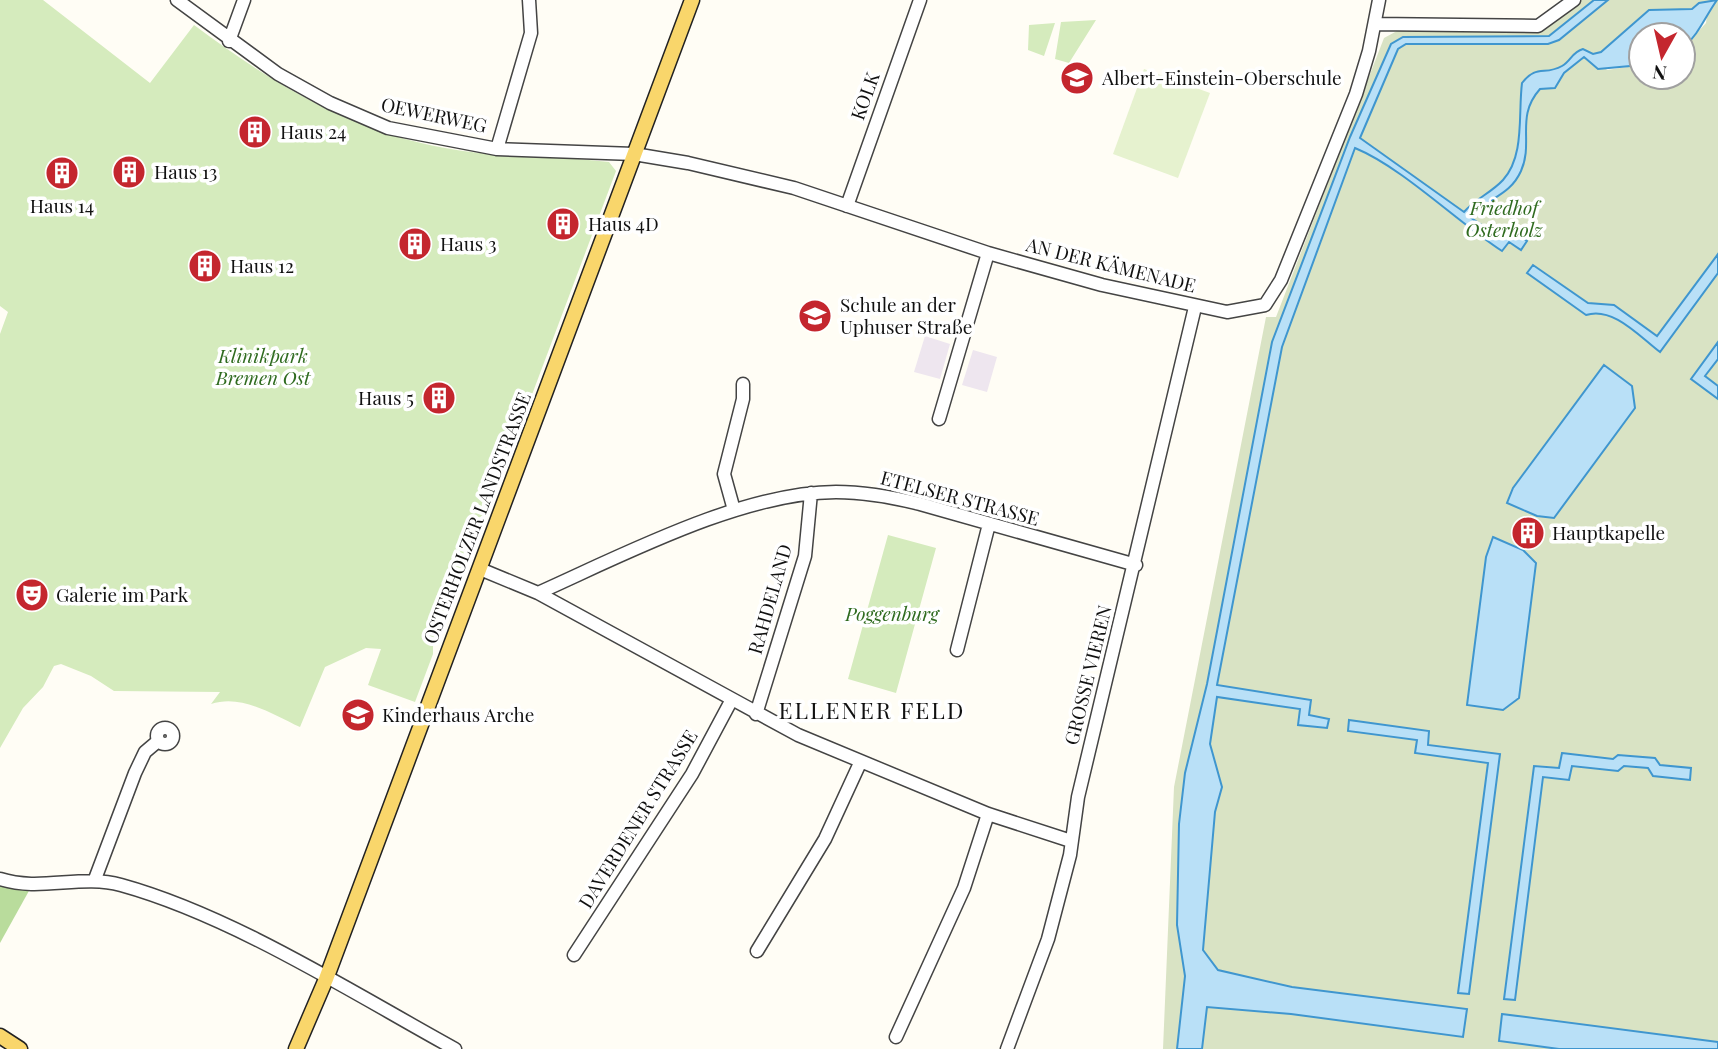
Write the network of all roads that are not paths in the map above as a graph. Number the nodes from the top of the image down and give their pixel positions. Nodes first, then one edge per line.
1 (177, 0) edge
2 (244, 0) edge
3 (529, 0) edge
4 (692, 0) edge
5 (920, 0) edge
6 (1379, 0) edge
7 (1574, 0) edge
8 (1375, 24) junction
9 (229, 41) junction
10 (497, 149) junction
11 (634, 155) junction
12 (847, 206) junction
13 (988, 253) junction
14 (1195, 307) junction
15 (743, 384) dead end
16 (939, 419) dead end
17 (811, 493) junction
18 (734, 510) junction
19 (989, 524) junction
20 (1136, 565) junction
21 (480, 569) junction
22 (538, 593) junction
23 (957, 650) dead end
24 (731, 701) junction
25 (756, 714) junction
26 (158, 741) dead end
27 (860, 764) junction
28 (988, 814) junction
29 (1071, 841) junction
30 (0, 879) edge
31 (95, 879) junction
32 (757, 951) dead end
33 (574, 955) dead end
34 (326, 979) junction
35 (0, 1036) edge
36 (896, 1037) dead end
37 (20, 1049) edge
38 (296, 1049) edge
39 (455, 1049) edge
40 (1007, 1049) edge

1 - 9 street, OEWERWEG
2 - 9 street
3 - 10 street
4 - 11 main road, OSTERHOLZER LANDSTRASSE
5 - 12 street, KOLK
6 - 8 street, AN DER KÄMENADE
7 - 8 street
8 - 14 street, AN DER KÄMENADE
9 - 10 street, OEWERWEG
10 - 11 street, OEWERWEG
11 - 12 street, AN DER KÄMENADE
11 - 21 main road, OSTERHOLZER LANDSTRASSE
12 - 13 street, AN DER KÄMENADE
13 - 14 street, AN DER KÄMENADE
13 - 16 street
14 - 20 street, GROSSE VIEREN
15 - 18 street
17 - 18 street, ETELSER STRASSE
17 - 19 street, ETELSER STRASSE
17 - 25 street, RAHDELAND
18 - 22 street, ETELSER STRASSE
19 - 20 street, ETELSER STRASSE
19 - 23 street
20 - 29 street, GROSSE VIEREN
21 - 22 street
21 - 34 main road, OSTERHOLZER LANDSTRASSE
22 - 24 street
24 - 25 street
24 - 33 street, DAVERDENER STRASSE
25 - 27 street
26 - 31 street
27 - 28 street
27 - 32 street
28 - 29 street
28 - 36 street
29 - 40 street, GROSSE VIEREN
30 - 31 street
31 - 34 street
34 - 38 main road, OSTERHOLZER LANDSTRASSE
34 - 39 street
35 - 37 main road

